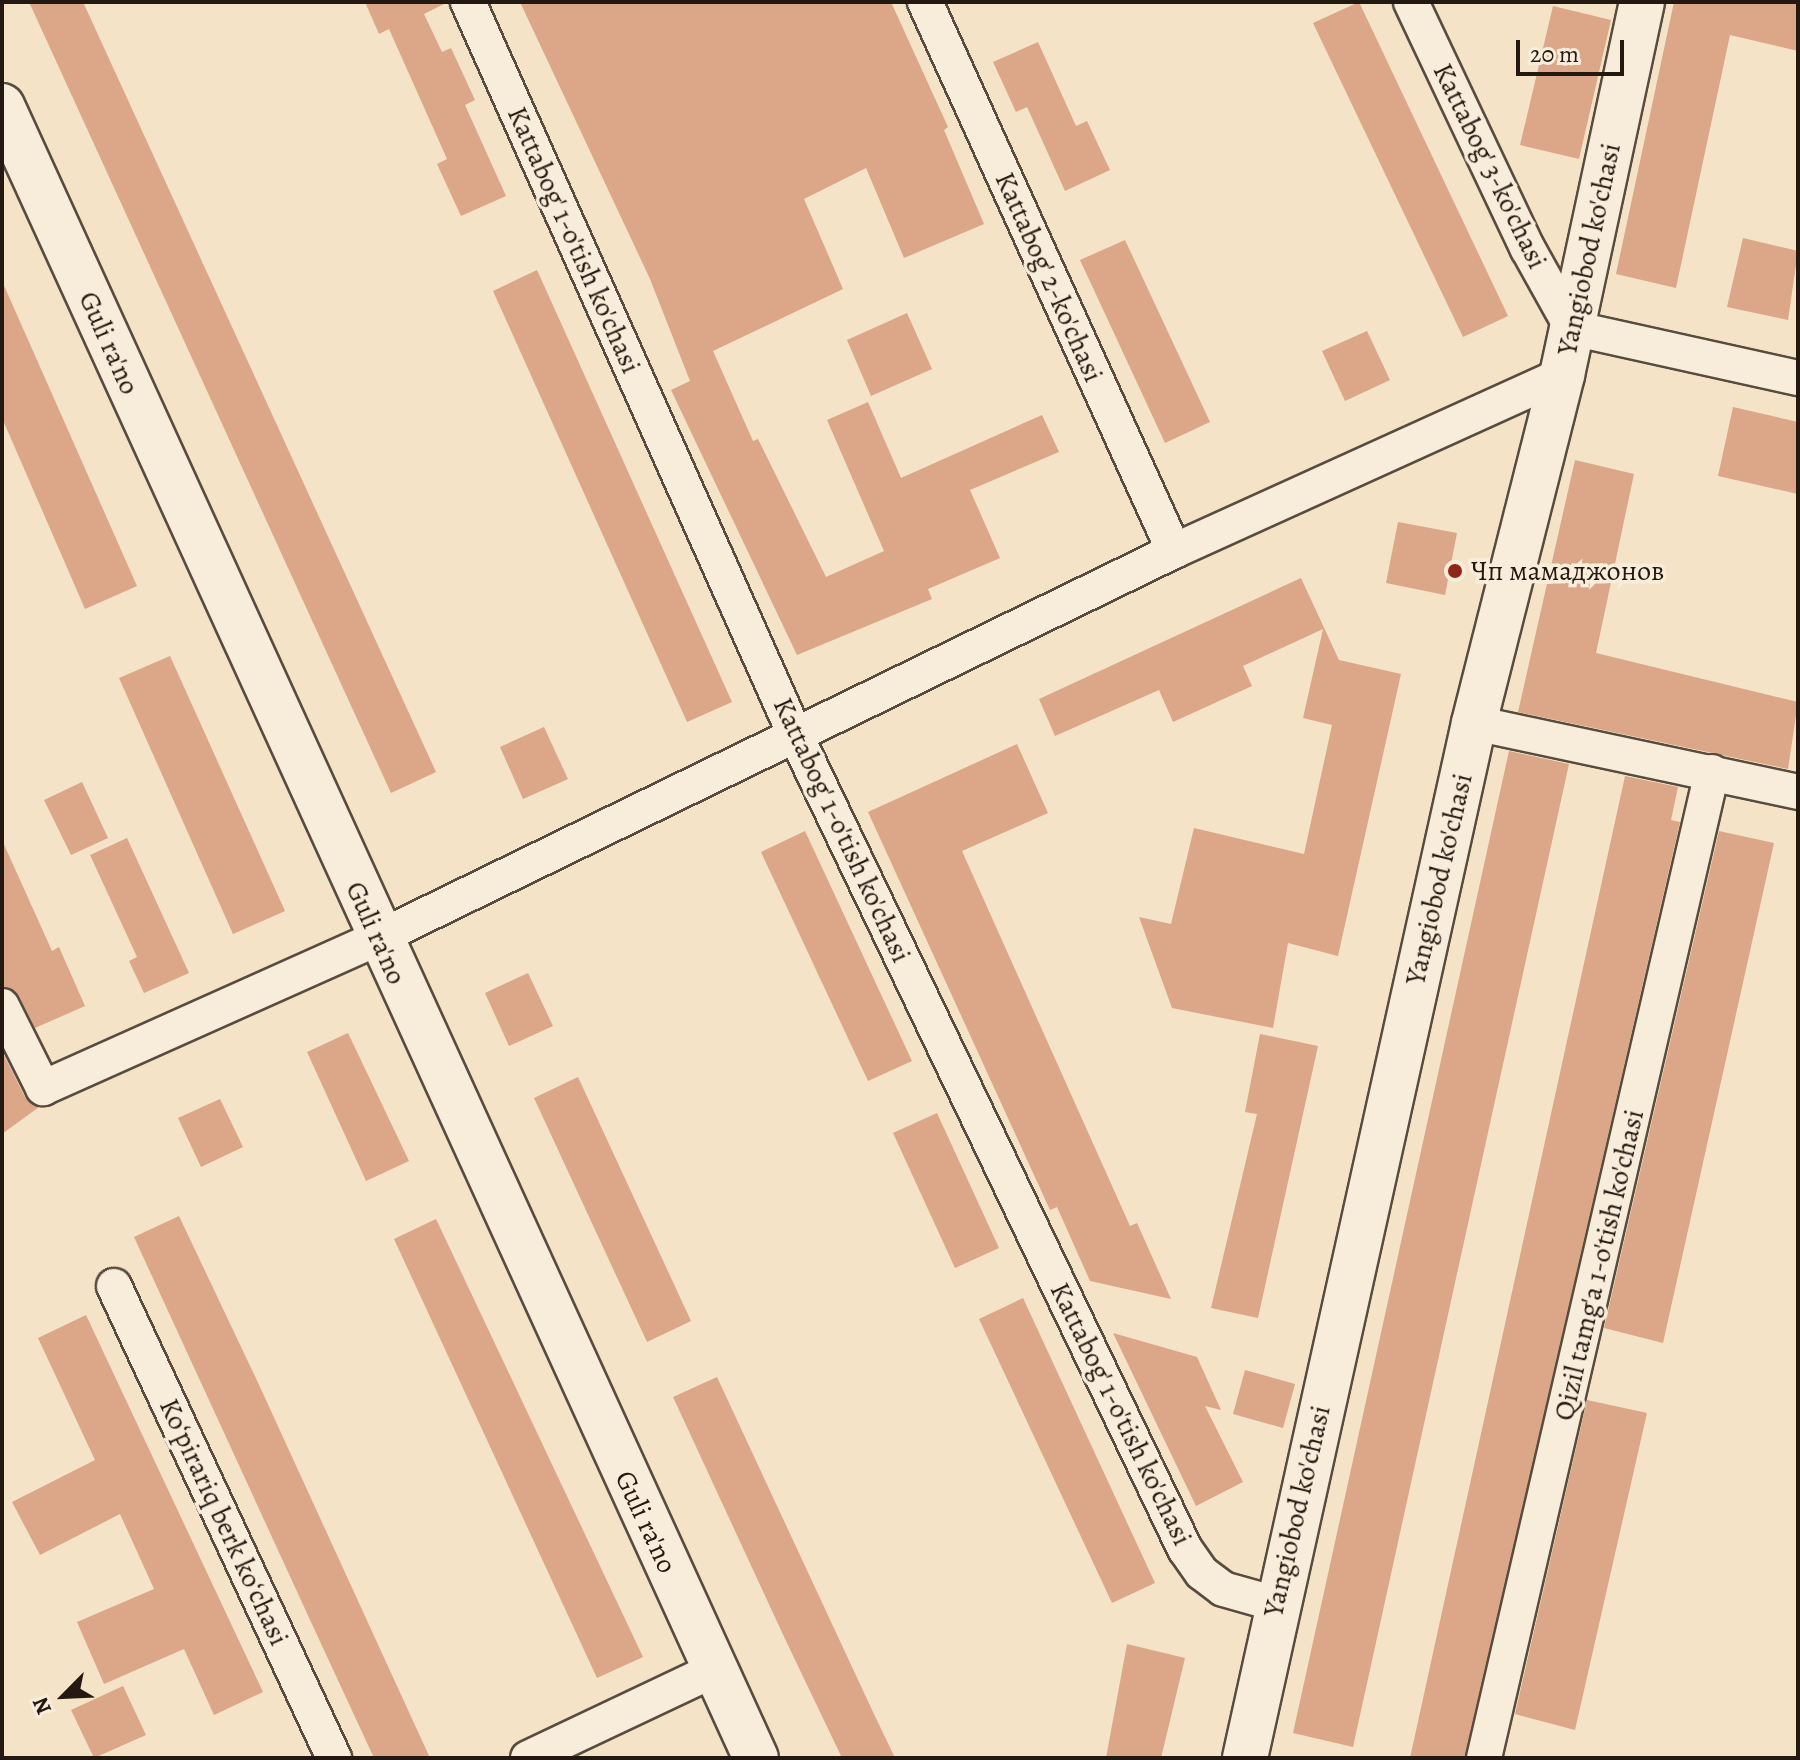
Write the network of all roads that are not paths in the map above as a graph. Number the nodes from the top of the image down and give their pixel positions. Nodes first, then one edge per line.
1 (468, 2) edge
2 (925, 2) edge
3 (1411, 2) edge
4 (1642, 2) edge
5 (2, 106) edge
6 (1572, 328) junction
7 (1562, 375) junction
8 (1798, 378) edge
9 (1174, 551) junction
10 (1474, 723) junction
11 (794, 732) junction
12 (1712, 772) junction
13 (1798, 792) edge
14 (378, 938) junction
15 (2, 1006) edge
16 (114, 1286) dead end
17 (1276, 1604) junction
18 (714, 1670) junction
19 (334, 1758) edge
20 (528, 1758) edge
21 (756, 1758) edge
22 (1245, 1758) edge
23 (1484, 1758) edge

1 - 11 street, Kattabog' 1-o'tish ko'chasi
2 - 9 street, Kattabog' 2-ko'chasi
3 - 6 street, Kattabog' 3-ko'chasi
4 - 6 street, Yangiobod ko'chasi
5 - 14 street, Guli ra'no
6 - 7 street, Yangiobod ko'chasi
6 - 8 street
7 - 9 street
7 - 10 street, Yangiobod ko'chasi
9 - 11 street
10 - 12 street
10 - 17 street, Yangiobod ko'chasi
11 - 14 street
11 - 17 street, Kattabog' 1-o'tish ko'chasi
12 - 13 street
12 - 23 street, Qizil tamg'a 1-o'tish ko'chasi
14 - 15 street
14 - 18 street, Guli ra'no
16 - 19 street, Koʻpirariq berk koʻchasi
17 - 22 street, Yangiobod ko'chasi
18 - 20 street
18 - 21 street, Guli ra'no

